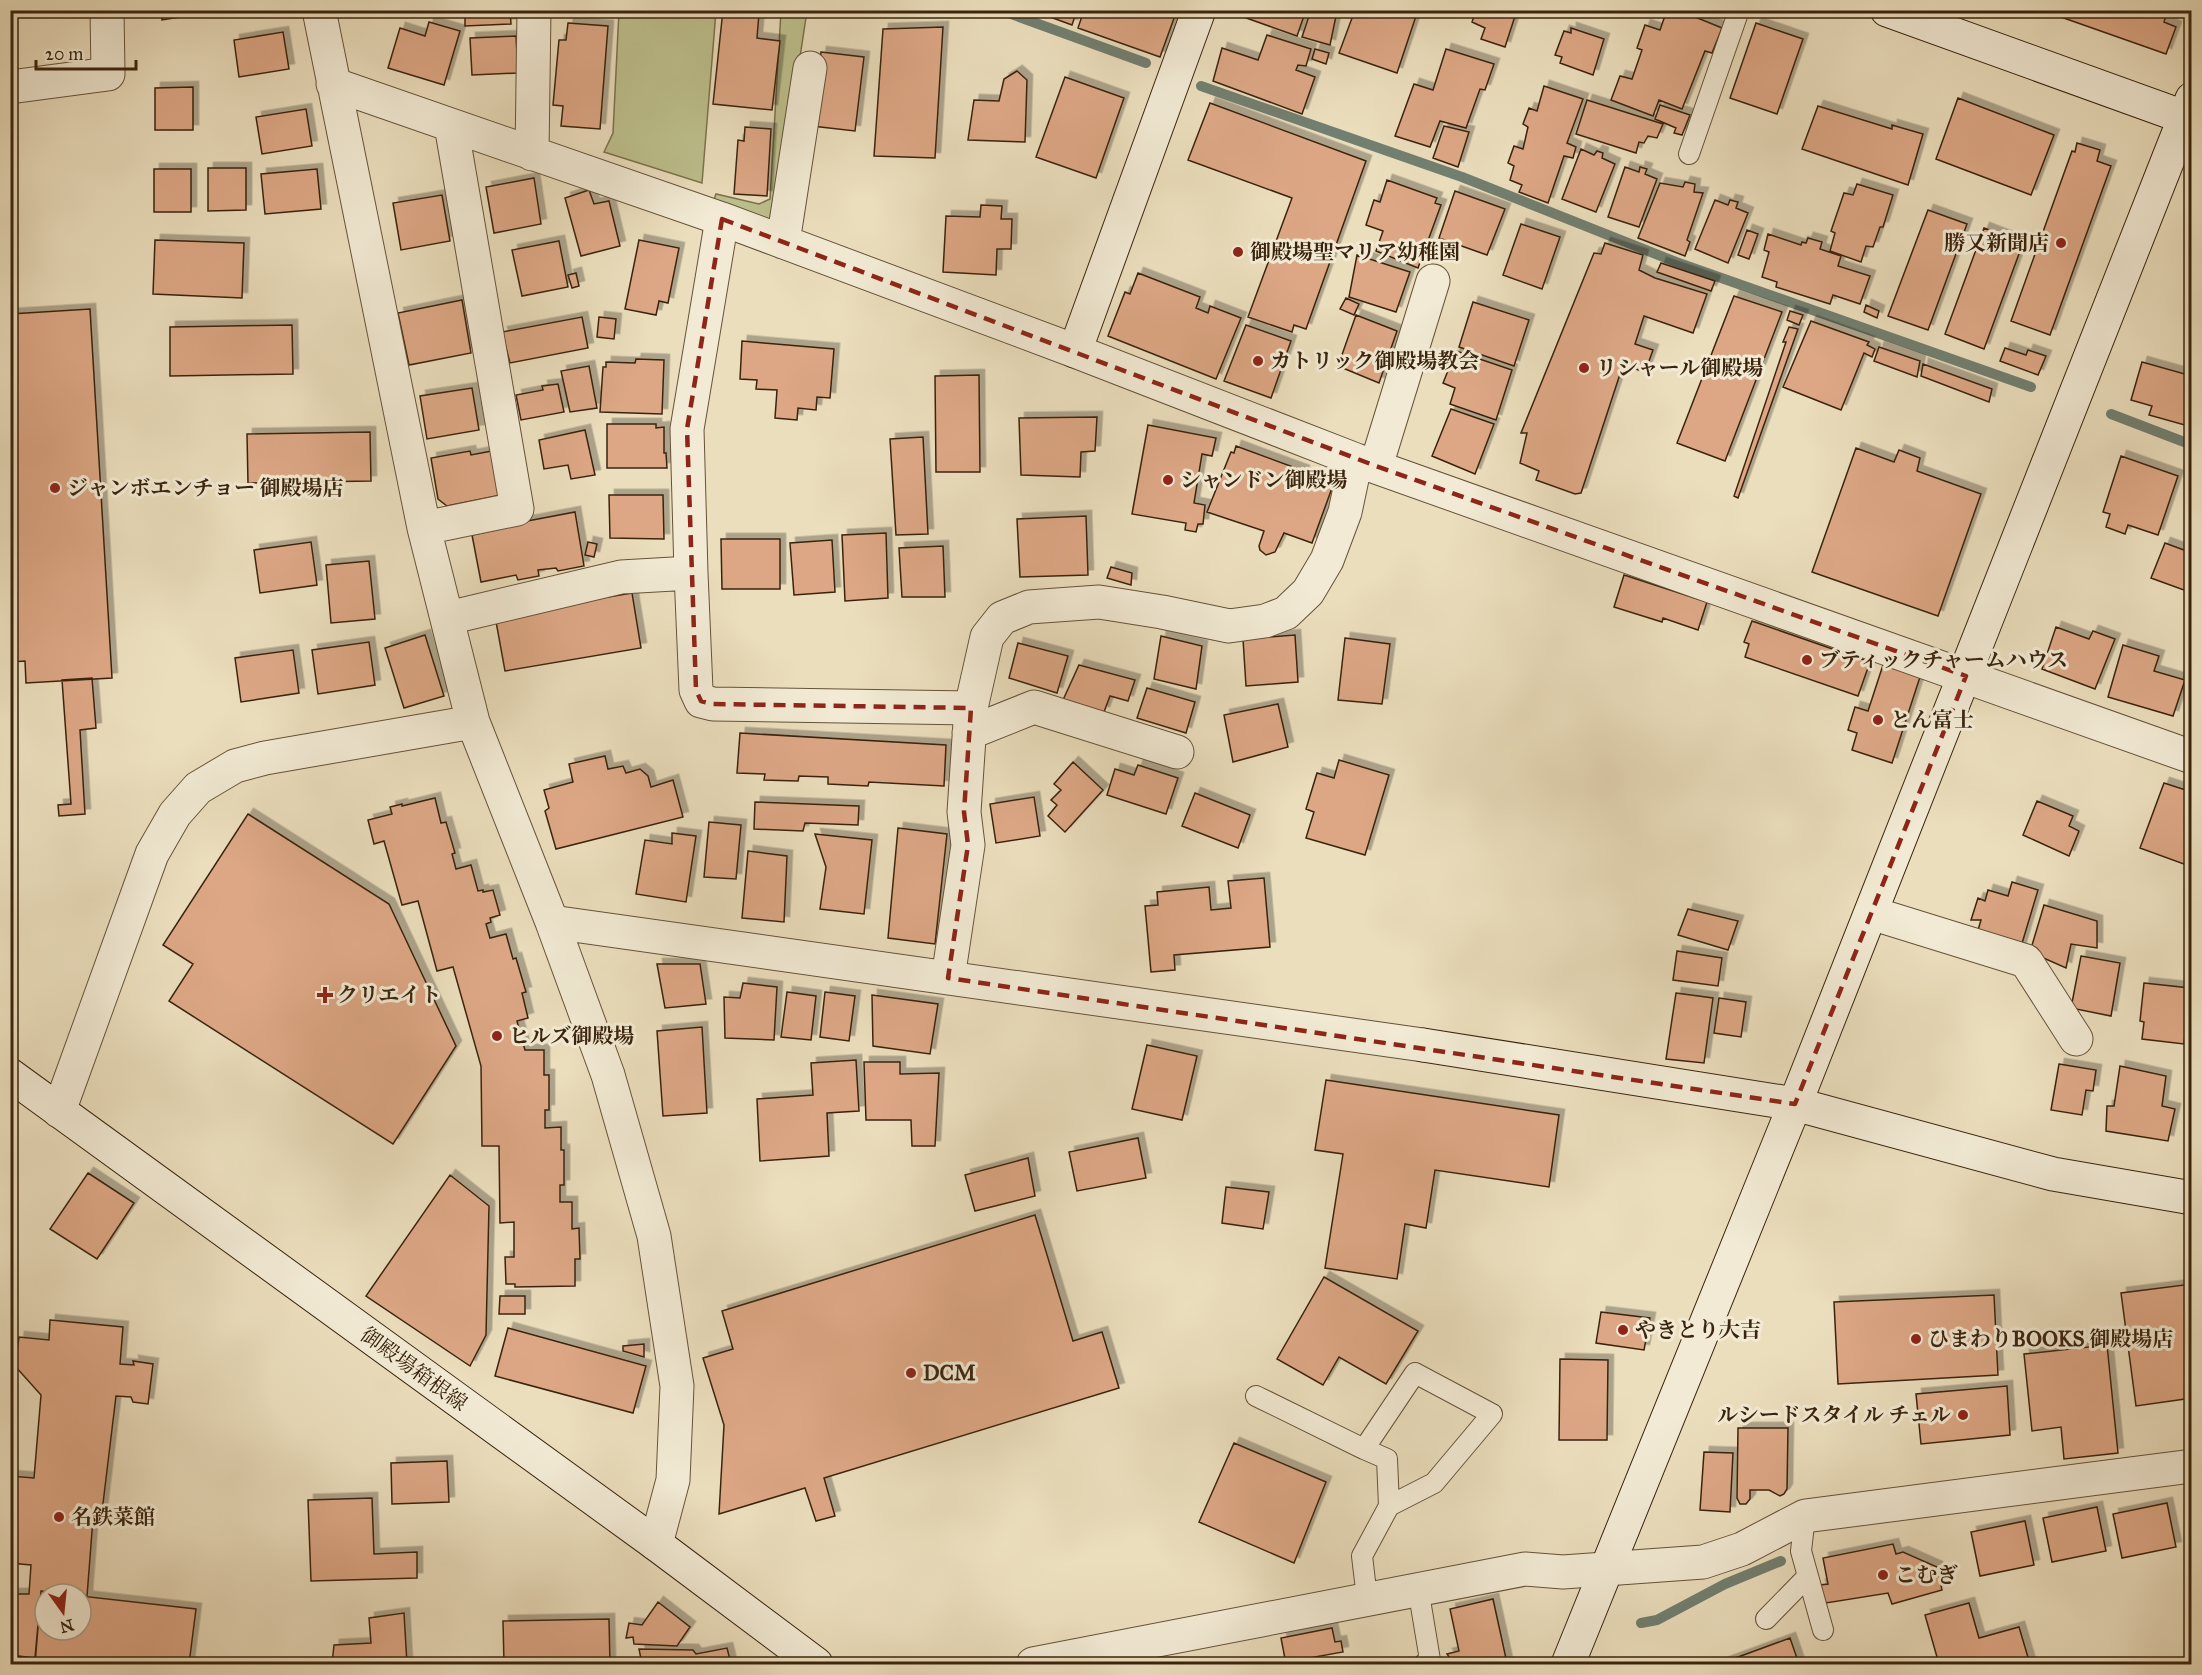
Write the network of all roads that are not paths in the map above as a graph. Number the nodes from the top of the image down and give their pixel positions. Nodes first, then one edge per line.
1 (107, 10) edge
2 (319, 10) edge
3 (534, 10) edge
4 (1199, 10) edge
5 (1739, 10) edge
6 (1887, 10) edge
7 (810, 68) dead end
8 (333, 84) junction
9 (10, 87) edge
10 (2189, 112) edge
11 (451, 125) junction
12 (532, 154) junction
13 (1689, 154) dead end
14 (722, 219) junction
15 (783, 242) junction
16 (1433, 281) dead end
17 (1076, 351) junction
18 (1366, 463) junction
19 (424, 528) junction
20 (691, 573) junction
21 (448, 618) junction
22 (1966, 676) junction
23 (970, 721) junction
24 (473, 722) junction
25 (1177, 752) dead end
26 (2192, 757) edge
27 (1871, 913) junction
28 (552, 922) junction
29 (948, 978) junction
30 (2076, 1039) dead end
31 (10, 1075) edge
32 (1796, 1104) junction
33 (59, 1111) junction
34 (2192, 1198) edge
35 (1256, 1396) dead end
36 (1364, 1449) junction
37 (2192, 1466) edge
38 (1389, 1506) junction
39 (1805, 1516) junction
40 (656, 1544) junction
41 (1607, 1569) junction
42 (1808, 1576) junction
43 (1418, 1588) junction
44 (1367, 1598) junction
45 (1766, 1619) dead end
46 (1823, 1630) dead end
47 (816, 1665) edge
48 (1033, 1665) edge
49 (1424, 1665) edge
50 (1568, 1665) edge

1 - 9 street
2 - 8 street
3 - 12 street
4 - 17 street
5 - 13 lane
6 - 10 street
7 - 15 street
8 - 11 street
8 - 19 street
10 - 22 street
11 - 12 street
11 - 19 street
12 - 14 street
14 - 15 street
14 - 20 street
15 - 17 street
16 - 18 street
17 - 18 street
18 - 22 street
18 - 23 street
19 - 21 street
20 - 21 street
20 - 23 street
21 - 24 street
22 - 26 street
22 - 27 street
23 - 25 street
23 - 29 street
24 - 28 street
24 - 33 street
27 - 30 street
27 - 32 street
28 - 29 street
28 - 40 street
29 - 32 street
31 - 33 street, 御殿場箱根線
32 - 34 street
32 - 41 street
33 - 40 street, 御殿場箱根線
35 - 36 lane
36 - 38 lane
36 - 38 lane
37 - 39 street
38 - 44 lane
39 - 41 street
39 - 42 lane
40 - 47 street, 御殿場箱根線
41 - 43 street
41 - 50 street
42 - 45 lane
42 - 46 lane
43 - 44 street
43 - 49 lane
44 - 48 street

